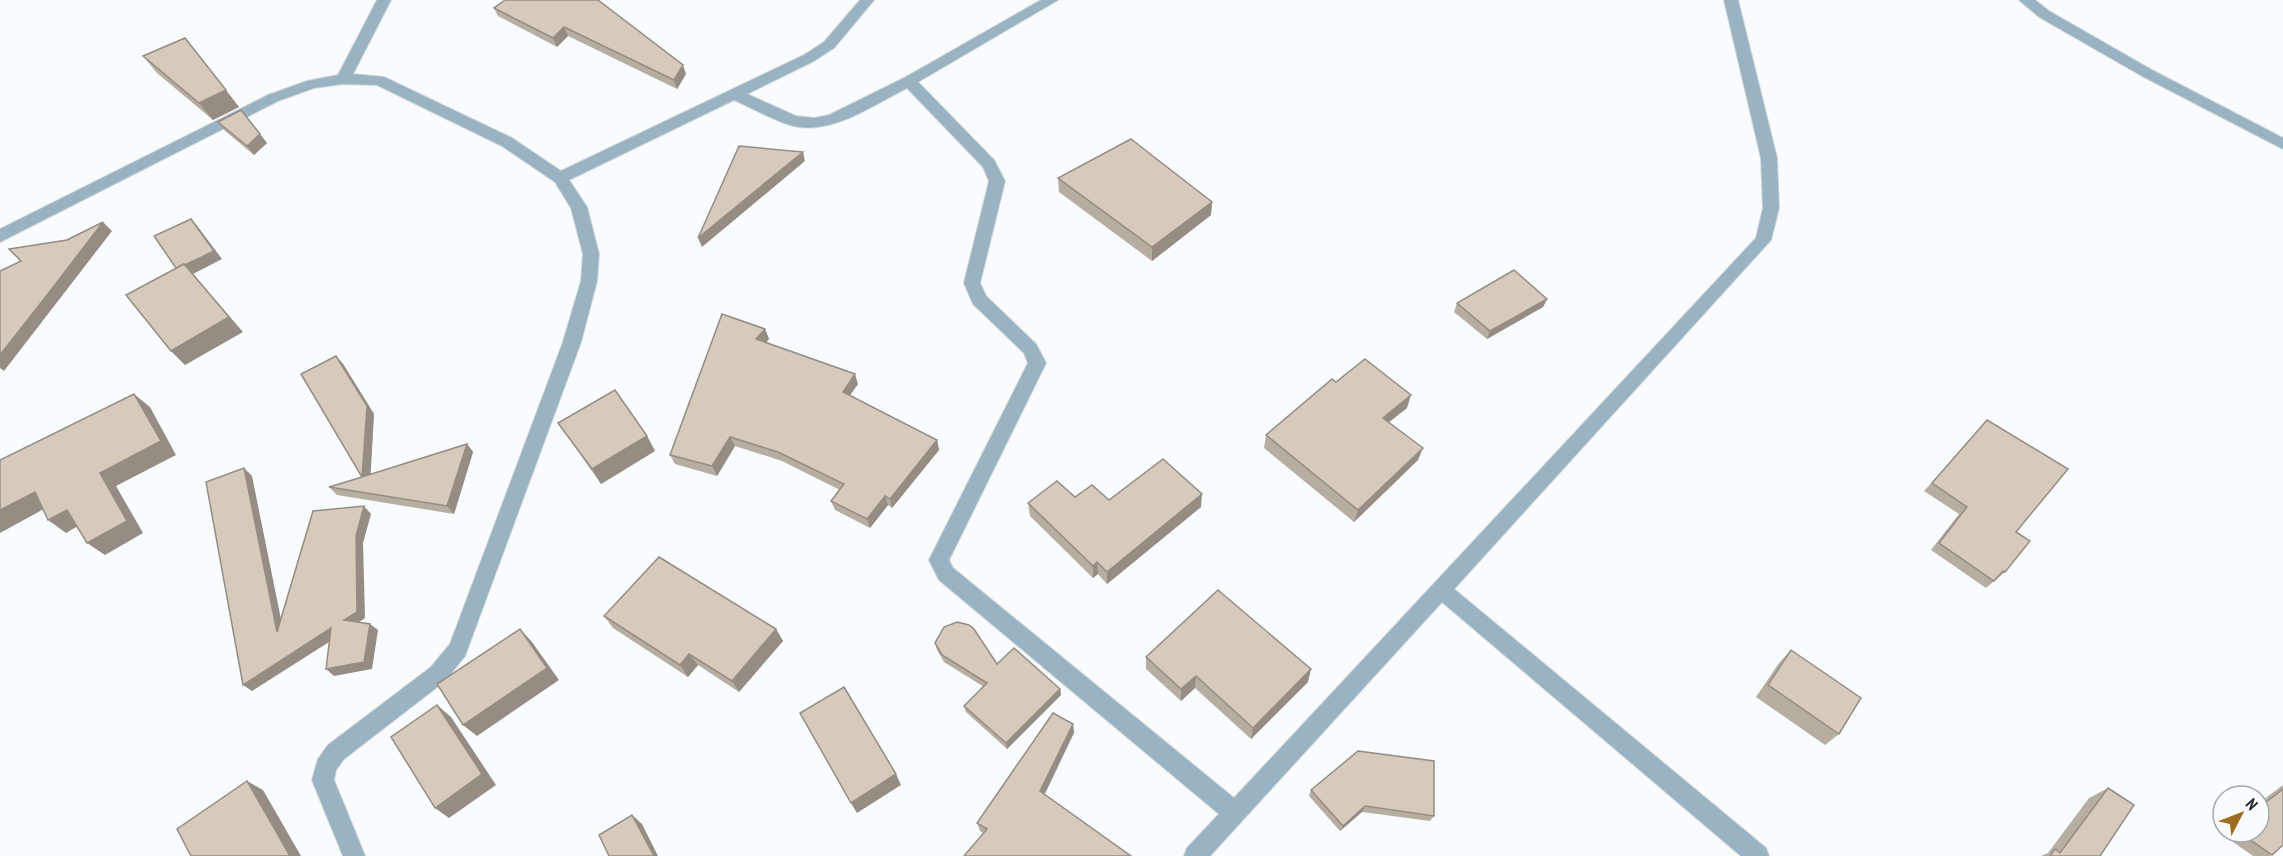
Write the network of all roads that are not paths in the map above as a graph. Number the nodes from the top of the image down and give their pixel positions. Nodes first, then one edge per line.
1 (384, 0) edge
2 (867, 0) edge
3 (1051, 0) edge
4 (1731, 0) edge
5 (2025, 0) edge
6 (343, 79) junction
7 (909, 81) junction
8 (734, 94) junction
9 (2283, 144) edge
10 (560, 178) junction
11 (0, 236) edge
12 (1440, 589) junction
13 (1234, 812) junction
14 (354, 856) edge
15 (1196, 856) edge
16 (1758, 856) edge

1 - 6 street
2 - 8 street
3 - 7 street
4 - 12 street
5 - 9 street
6 - 10 street
6 - 11 street
7 - 8 street
7 - 13 street
8 - 10 street
10 - 14 street
12 - 13 street
12 - 16 street
13 - 15 street

